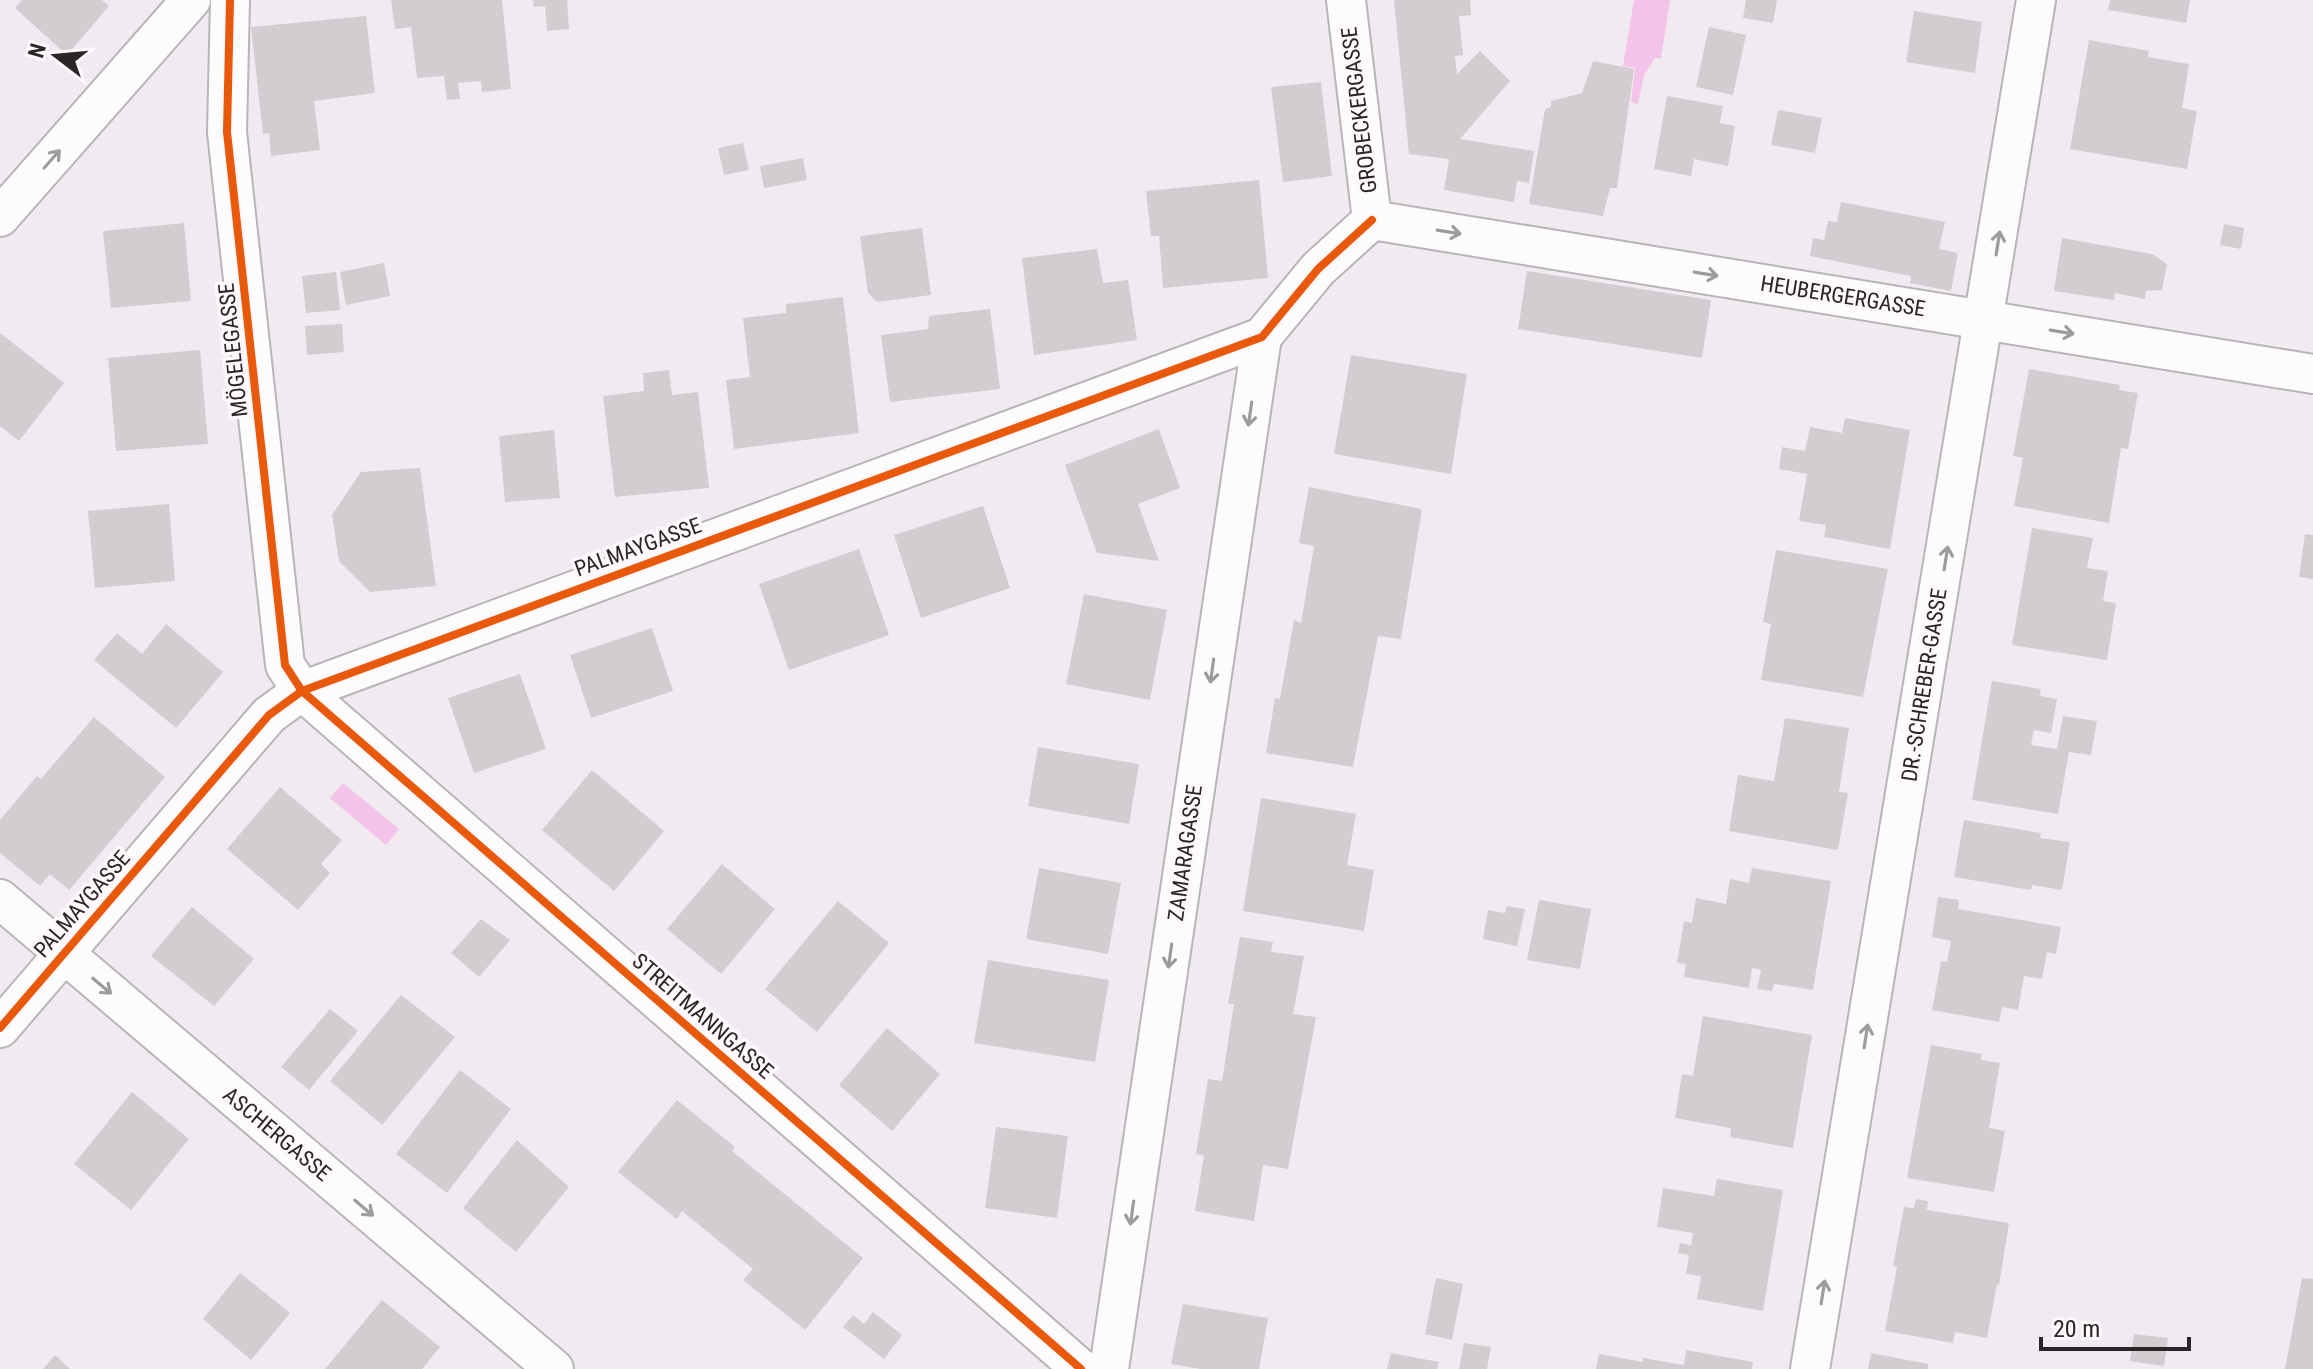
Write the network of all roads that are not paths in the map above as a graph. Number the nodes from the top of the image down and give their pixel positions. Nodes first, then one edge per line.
1 (191, 0) edge
2 (230, 0) edge
3 (1346, 0) edge
4 (2036, 0) edge
5 (0, 217) edge
6 (1372, 220) junction
7 (1985, 320) junction
8 (1262, 337) junction
9 (2313, 374) edge
10 (302, 691) junction
11 (0, 899) edge
12 (64, 953) junction
13 (0, 1028) edge
14 (554, 1369) edge
15 (1081, 1369) edge
16 (1109, 1369) edge
17 (1810, 1369) edge

5 -> 1 street
2 - 10 street, MÖGELEGASSE
3 - 6 street, GROBECKERGASSE
7 -> 4 street, DR.-SCHREBER-GASSE
6 -> 7 street, HEUBERGERGASSE
6 - 8 street
7 -> 9 street, HEUBERGERGASSE
17 -> 7 street, DR.-SCHREBER-GASSE
8 - 10 street, PALMAYGASSE
8 -> 16 street, ZAMARAGASSE
10 - 12 street, PALMAYGASSE
10 - 15 street, STREITMANNGASSE
11 - 12 street, ASCHERGASSE
12 - 13 street, PALMAYGASSE
12 -> 14 street, ASCHERGASSE

